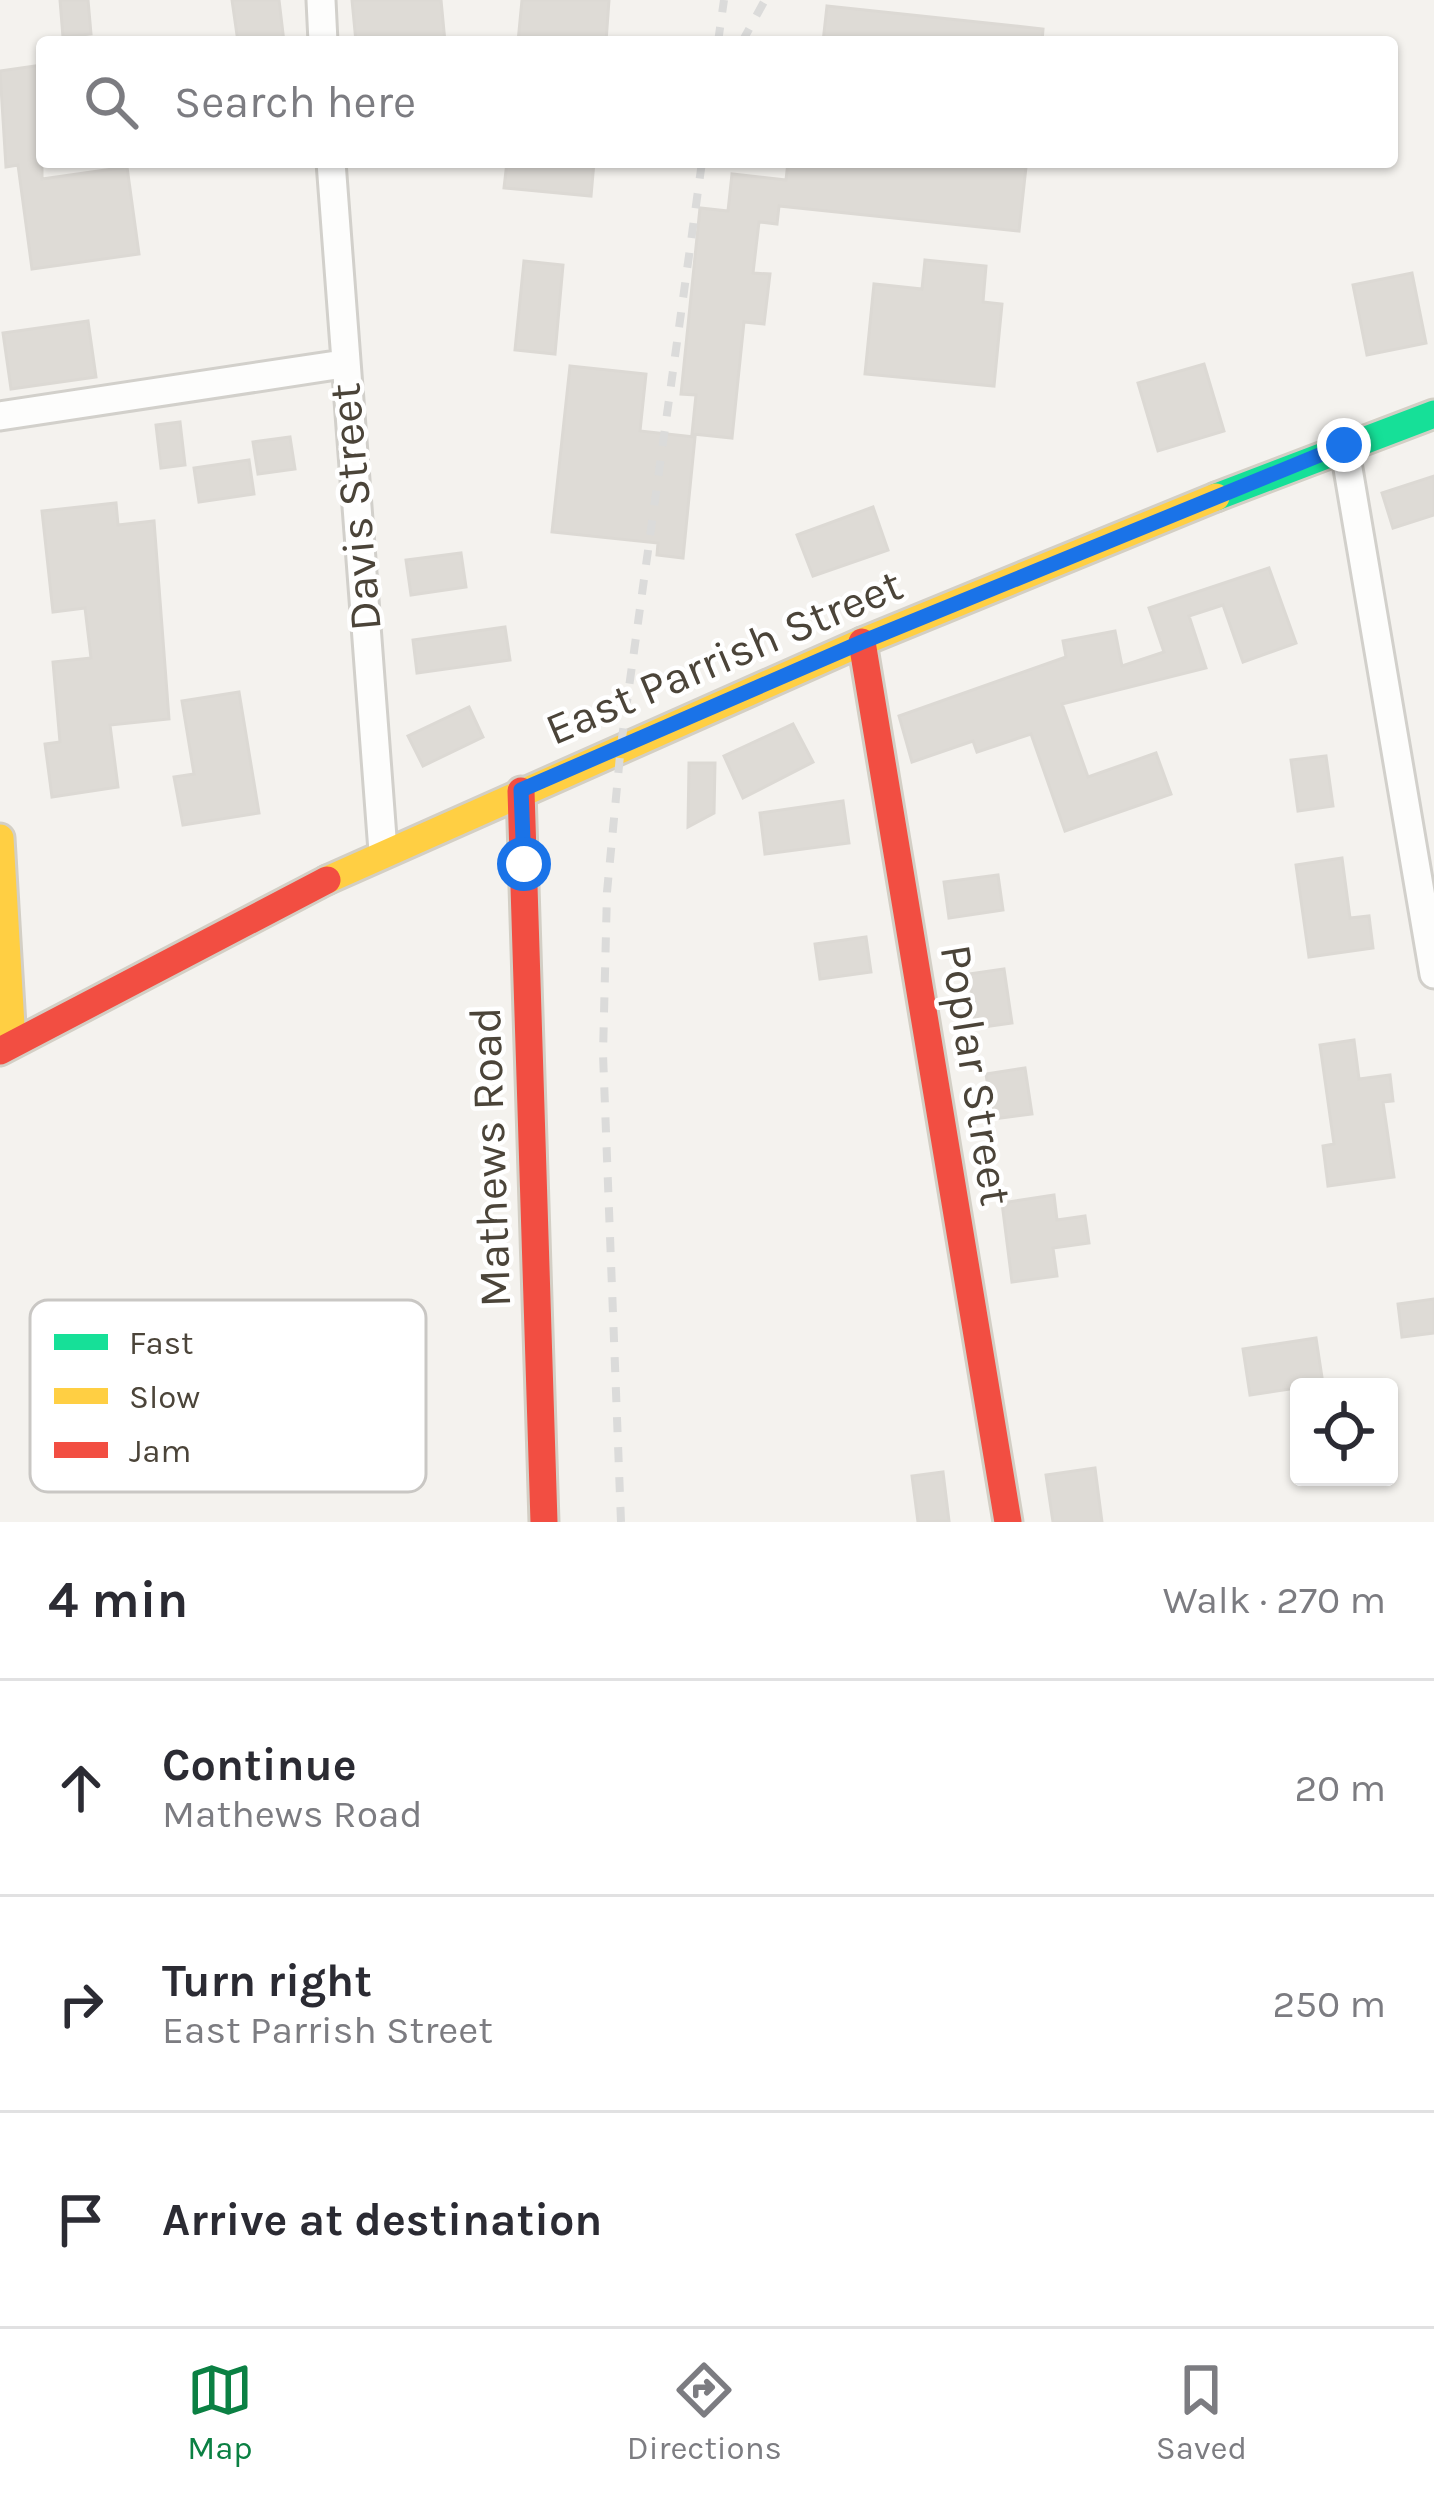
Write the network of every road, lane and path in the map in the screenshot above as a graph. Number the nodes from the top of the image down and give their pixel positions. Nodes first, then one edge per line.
1 (321, 0) edge
2 (323, 36) edge
3 (331, 168) edge
4 (343, 364) junction
5 (1434, 414) edge
6 (0, 416) edge
7 (1344, 445) junction
8 (862, 642) junction
9 (521, 790) junction
10 (0, 838) edge
11 (383, 851) junction
12 (1425, 867) edge
13 (1434, 974) edge
14 (6, 1047) edge
15 (544, 1522) edge
16 (1007, 1522) edge

1 - 2 street
3 - 4 street, Davis Street
4 - 6 street
4 - 11 street, Davis Street
5 - 7 street, East Parrish Street
7 - 8 street, East Parrish Street
7 - 12 street
8 - 9 street, East Parrish Street
8 - 16 street, Poplar Street
9 - 11 street, East Parrish Street
9 - 15 street, Mathews Road
10 - 14 street
11 - 14 street, East Parrish Street
12 - 13 street

